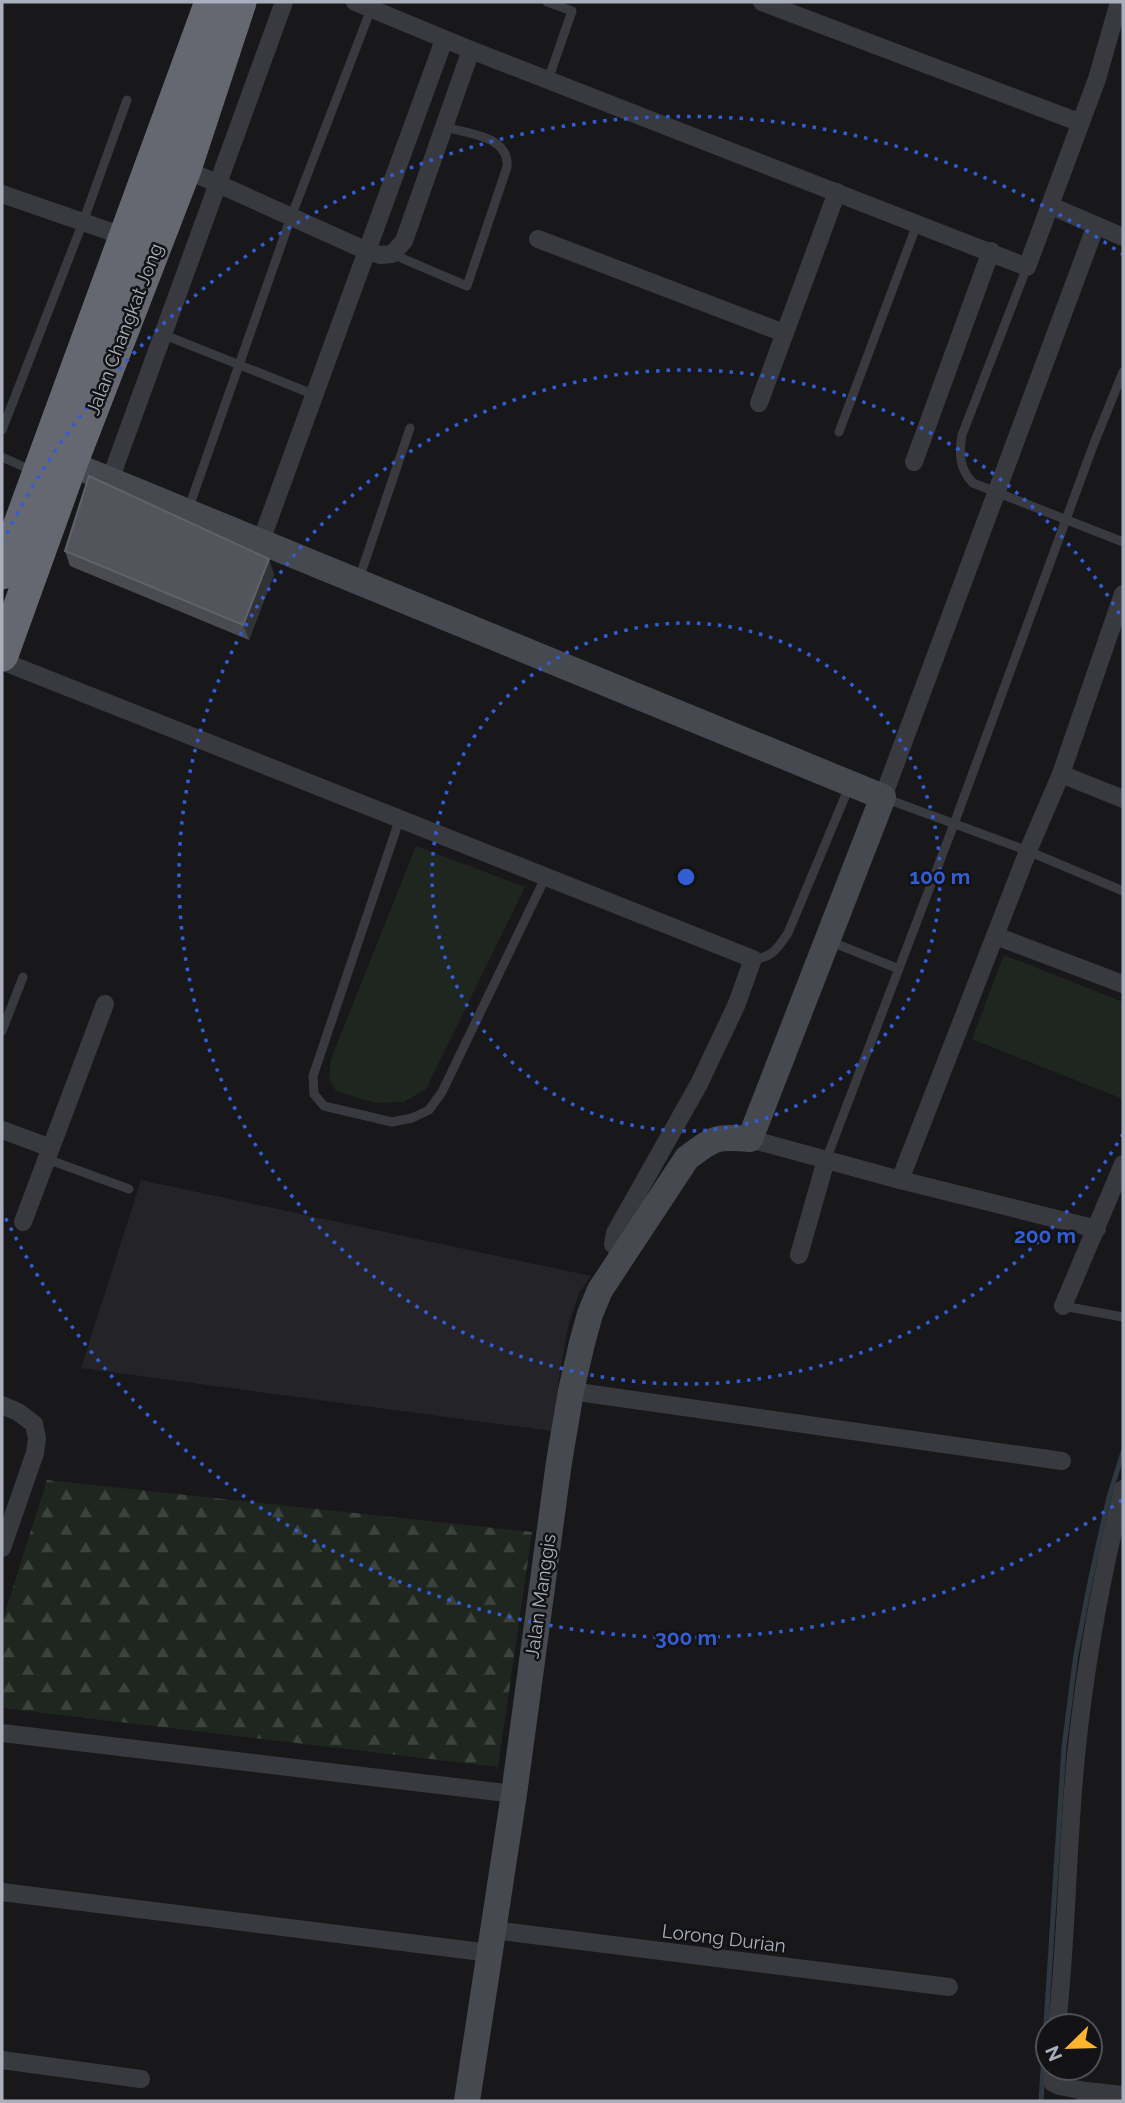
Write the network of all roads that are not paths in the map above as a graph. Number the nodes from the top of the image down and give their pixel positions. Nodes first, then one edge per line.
1 (211, 2) edge
2 (240, 2) edge
3 (284, 2) edge
4 (547, 2) edge
5 (762, 2) edge
6 (1119, 2) edge
7 (371, 6) edge
8 (444, 40) junction
9 (471, 50) junction
10 (548, 80) junction
11 (127, 100) dead end
12 (1081, 123) junction
13 (444, 127) junction
14 (185, 169) junction
15 (217, 183) junction
16 (837, 192) junction
17 (2, 194) edge
18 (1051, 206) junction
19 (292, 217) junction
20 (83, 222) junction
21 (918, 223) junction
22 (1096, 226) junction
23 (1123, 237) edge
24 (538, 239) dead end
25 (141, 241) junction
26 (367, 251) junction
27 (991, 251) junction
28 (392, 254) junction
29 (1027, 267) junction
30 (784, 333) junction
31 (162, 334) junction
32 (238, 364) junction
33 (1123, 372) edge
34 (315, 395) junction
35 (759, 402) dead end
36 (410, 428) dead end
37 (2, 430) edge
38 (839, 432) dead end
39 (2, 457) edge
40 (914, 462) dead end
41 (71, 464) junction
42 (38, 473) junction
43 (110, 480) junction
44 (995, 492) junction
45 (26, 505) junction
46 (188, 511) junction
47 (1066, 519) junction
48 (2, 534) edge
49 (261, 541) junction
50 (1123, 542) edge
51 (17, 572) edge
52 (358, 581) junction
53 (1123, 594) edge
54 (2, 613) edge
55 (1116, 632) edge
56 (2, 655) edge
57 (2, 662) edge
58 (1061, 775) junction
59 (850, 784) junction
60 (883, 797) junction
61 (1123, 799) edge
62 (400, 818) junction
63 (954, 824) junction
64 (1028, 851) junction
65 (545, 876) junction
66 (1123, 891) edge
67 (996, 936) junction
68 (827, 940) junction
69 (753, 959) junction
70 (899, 969) junction
71 (23, 977) dead end
72 (1123, 984) edge
73 (105, 1004) dead end
74 (2, 1031) edge
75 (2, 1130) edge
76 (750, 1139) junction
77 (49, 1153) junction
78 (826, 1160) junction
79 (1123, 1164) edge
80 (900, 1180) junction
81 (129, 1189) dead end
82 (23, 1222) dead end
83 (1097, 1230) junction
84 (622, 1255) junction
85 (799, 1255) dead end
86 (1063, 1306) joint
87 (1123, 1317) edge
88 (571, 1391) junction
89 (2, 1405) edge
90 (1062, 1461) dead end
91 (1123, 1489) edge
92 (2, 1548) edge
93 (2, 1733) edge
94 (514, 1794) junction
95 (2, 1892) edge
96 (492, 1942) junction
97 (948, 1987) dead end
98 (1059, 2012) edge
99 (2, 2060) edge
100 (141, 2079) dead end
101 (1053, 2082) edge
102 (1123, 2095) edge
103 (1085, 2096) edge
104 (467, 2101) edge

1 - 25 highway, Jalan Changkat Jong
2 - 14 highway, Jalan Changkat Jong
3 - 15 street
4 - 10 lane
5 - 12 street
6 - 12 street
7 - 8 street
7 - 19 lane
8 - 9 street
8 - 26 street
9 - 10 street
9 - 13 street
10 - 16 street
11 - 20 lane
12 - 18 street
13 - 28 street
13 - 28 lane
14 - 15 street
14 - 25 highway, Jalan Changkat Jong
15 - 19 street
15 - 31 street
16 - 21 street
16 - 30 street
17 - 20 street
18 - 22 street
18 - 29 street
19 - 26 street
19 - 32 lane
20 - 25 street
20 - 37 lane
21 - 27 street
21 - 38 lane
22 - 23 street
22 - 44 street
24 - 30 street
25 - 41 highway, Jalan Changkat Jong
25 - 42 highway, Jalan Changkat Jong
26 - 28 street
26 - 34 street
27 - 29 street
27 - 40 street
29 - 44 lane
30 - 35 street
31 - 32 lane
31 - 43 street
32 - 34 lane
32 - 46 lane
33 - 47 lane
34 - 49 street
36 - 52 lane
39 - 42 lane
41 - 43 street
41 - 51 highway, Jalan Changkat Jong
42 - 45 highway, Jalan Changkat Jong
43 - 46 street
44 - 47 lane
44 - 60 street
45 - 48 highway
45 - 51 highway, Jalan Changkat Jong
46 - 49 street
47 - 50 lane
47 - 63 lane
49 - 52 street
51 - 54 highway
51 - 56 highway, Jalan Changkat Jong
52 - 59 street
53 - 55 street
55 - 58 street
57 - 62 street
58 - 61 street
58 - 64 street
59 - 60 street
59 - 69 lane
60 - 63 lane
60 - 68 street
62 - 65 street
62 - 65 lane
63 - 64 lane
63 - 70 lane
64 - 66 lane
64 - 67 street
65 - 69 street
67 - 72 street
67 - 80 street
68 - 70 lane
68 - 76 street
69 - 84 street
70 - 78 lane
71 - 74 lane
73 - 77 street
75 - 77 street
76 - 78 street
76 - 84 street, Jalan Manggis
77 - 81 lane
77 - 82 street
78 - 80 street
78 - 85 street
79 - 83 street
80 - 83 street
83 - 86 street
84 - 88 street, Jalan Manggis
86 - 87 lane
88 - 90 street
88 - 94 street, Jalan Manggis
89 - 92 street
91 - 98 street
93 - 94 street
94 - 96 street, Jalan Manggis
95 - 96 street, Lorong Durian
96 - 97 street, Lorong Durian
96 - 104 street, Jalan Manggis
99 - 100 street
101 - 103 street
102 - 103 street

